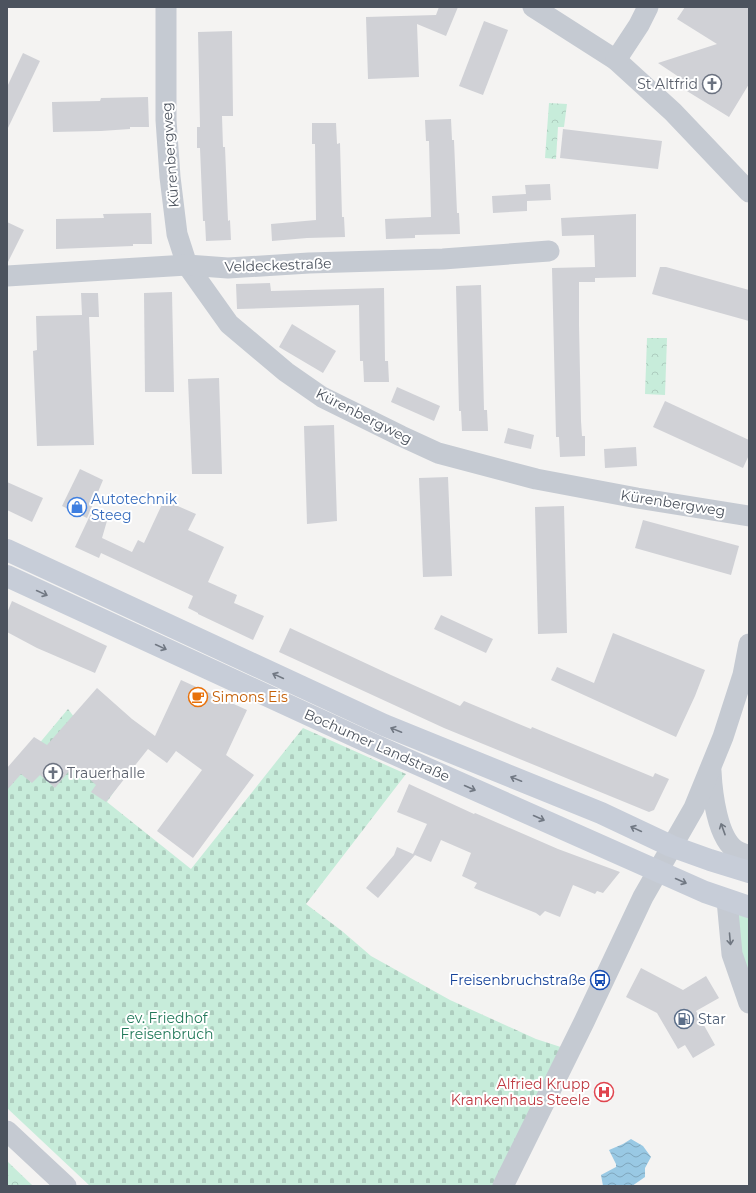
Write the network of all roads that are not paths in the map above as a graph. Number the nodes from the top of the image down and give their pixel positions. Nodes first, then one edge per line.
1 (166, 7) edge
2 (533, 7) edge
3 (648, 7) edge
4 (616, 60) junction
5 (749, 192) edge
6 (549, 251) dead end
7 (187, 265) junction
8 (7, 276) edge
9 (749, 516) edge
10 (7, 550) edge
11 (7, 576) edge
12 (749, 644) edge
13 (710, 766) junction
14 (671, 846) junction
15 (749, 856) edge
16 (657, 870) junction
17 (749, 872) edge
18 (727, 900) junction
19 (749, 907) edge
20 (749, 1003) edge
21 (7, 1131) edge
22 (66, 1186) edge
23 (503, 1186) edge

1 - 7 street, Kürenbergweg
2 - 4 street
3 - 4 street
4 - 5 street
6 - 7 street, Veldeckestraße
7 - 8 street, Veldeckestraße
7 - 9 street, Kürenbergweg
14 -> 10 main road, Bochumer Landstraße
11 -> 16 main road, Bochumer Landstraße
12 - 13 street
13 - 14 street
15 -> 13 street
14 - 16 street
14 - 17 main road, Bochumer Landstraße
16 -> 18 main road, Bochumer Landstraße
16 - 23 street
18 - 19 main road, Bochumer Landstraße
18 -> 20 street
21 - 22 street

